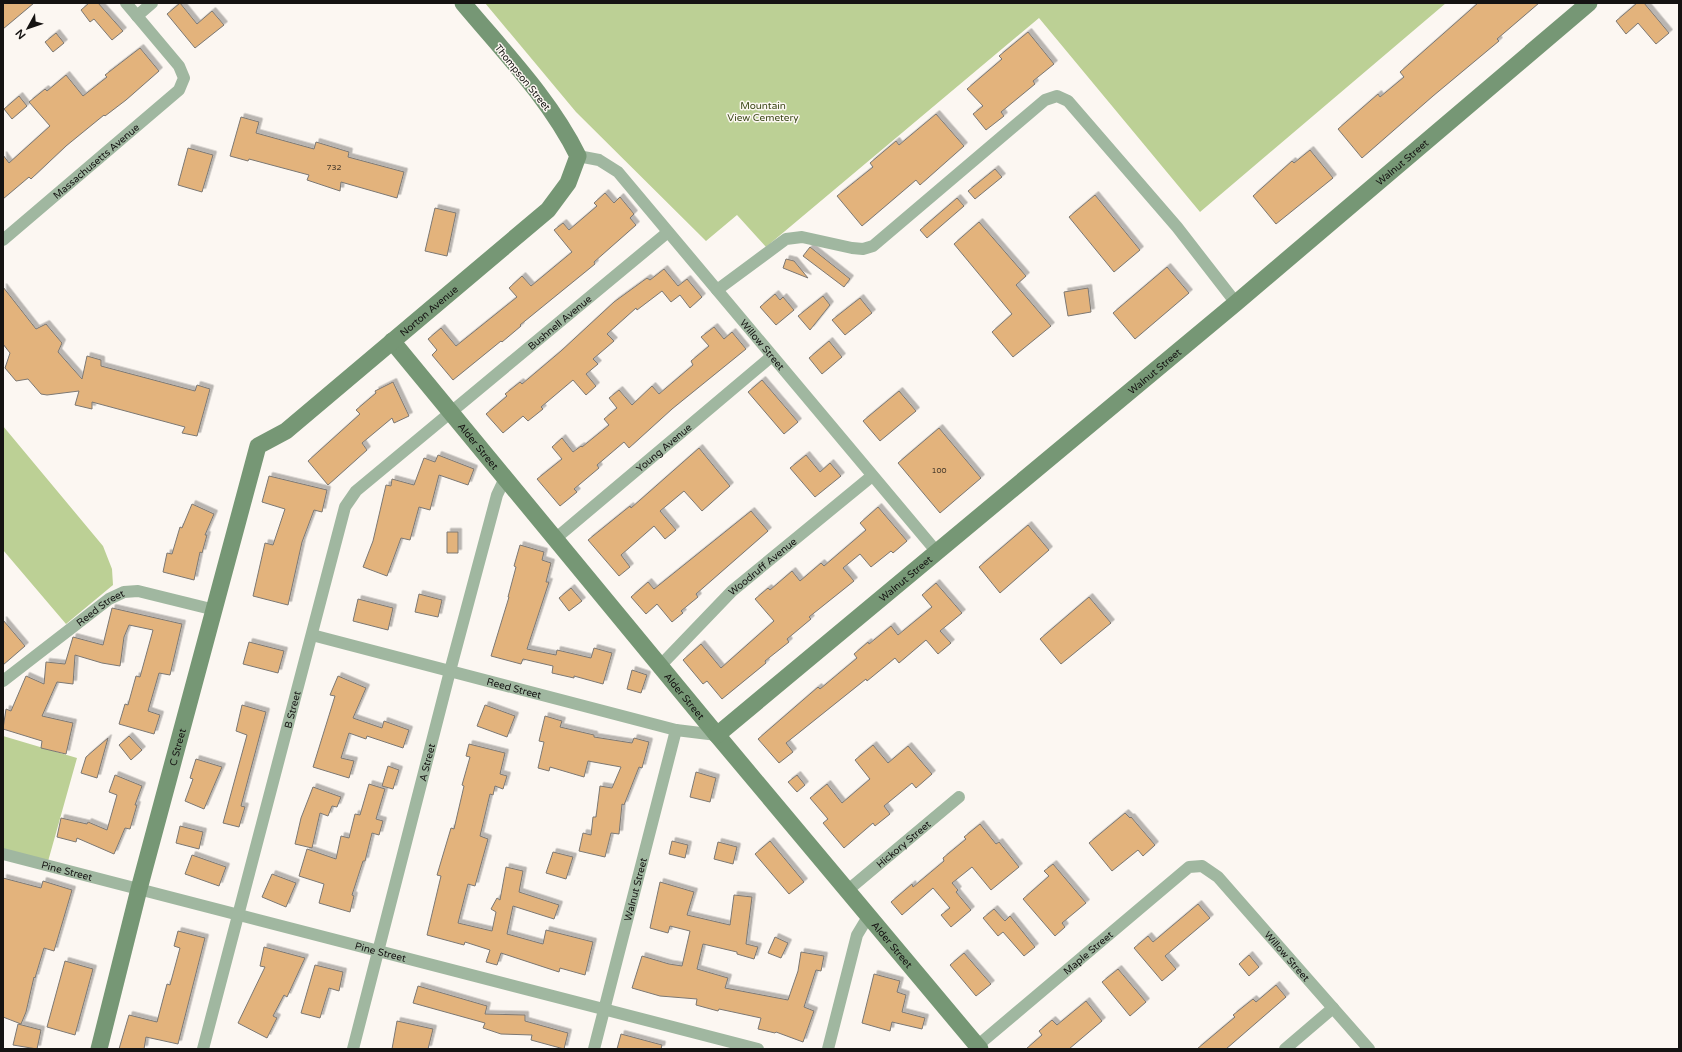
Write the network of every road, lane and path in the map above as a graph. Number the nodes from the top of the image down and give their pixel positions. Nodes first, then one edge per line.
1 (126, 3) edge
2 (152, 3) edge
3 (463, 3) edge
4 (1589, 3) edge
5 (137, 16) junction
6 (578, 156) junction
7 (668, 232) junction
8 (3, 240) edge
9 (717, 290) junction
10 (1236, 303) junction
11 (392, 341) junction
12 (772, 356) junction
13 (451, 412) junction
14 (258, 446) joint
15 (872, 476) junction
16 (505, 478) junction
17 (555, 538) junction
18 (936, 551) junction
19 (215, 610) junction
20 (312, 635) junction
21 (660, 666) junction
22 (450, 671) junction
23 (3, 681) edge
24 (676, 730) junction
25 (717, 735) junction
26 (959, 796) dead end
27 (3, 854) edge
28 (1202, 866) joint
29 (139, 889) junction
30 (848, 890) junction
31 (238, 915) junction
32 (869, 915) junction
33 (379, 951) junction
34 (1333, 1008) junction
35 (604, 1009) junction
36 (978, 1047) edge
37 (99, 1049) edge
38 (203, 1049) edge
39 (353, 1049) edge
40 (594, 1049) edge
41 (758, 1049) edge
42 (828, 1049) edge
43 (1285, 1049) edge
44 (1369, 1049) edge

1 - 5 street
2 - 5 street
3 - 6 street, Thompson Street
4 - 10 street, Walnut Street
5 - 8 street, Massachusetts Avenue
6 - 7 street, Willow Street
6 - 11 street, Norton Avenue
7 - 9 street, Willow Street
7 - 13 street, Bushnell Avenue
9 - 10 street
9 - 12 street, Willow Street
10 - 18 street, Walnut Street
11 - 13 street, Alder Street
11 - 14 street, Norton Avenue
12 - 15 street, Willow Street
12 - 17 street, Young Avenue
13 - 16 street, Alder Street
13 - 20 street, B Street
14 - 19 street, C Street
15 - 18 street, Willow Street
15 - 21 street, Woodruff Avenue
16 - 17 street, Alder Street
16 - 22 street, A Street
17 - 21 street, Alder Street
18 - 25 street, Walnut Street
19 - 23 street, Reed Street
19 - 29 street, C Street
20 - 22 street, Reed Street
20 - 31 street, B Street
21 - 25 street, Alder Street
22 - 24 street, Reed Street
22 - 33 street, A Street
24 - 25 street, Reed Street
24 - 35 street, Walnut Street
25 - 30 street, Alder Street
26 - 30 street, Hickory Street
27 - 29 street, Pine Street
28 - 34 street, Willow Street
28 - 36 street, Maple Street
29 - 31 street, Pine Street
29 - 37 street, C Street
30 - 32 street, Alder Street
31 - 33 street, Pine Street
31 - 38 street, B Street
32 - 36 street, Alder Street
32 - 42 street
33 - 35 street, Pine Street
33 - 39 street, A Street
34 - 43 street
34 - 44 street, Willow Street
35 - 40 street, Walnut Street
35 - 41 street, Pine Street

